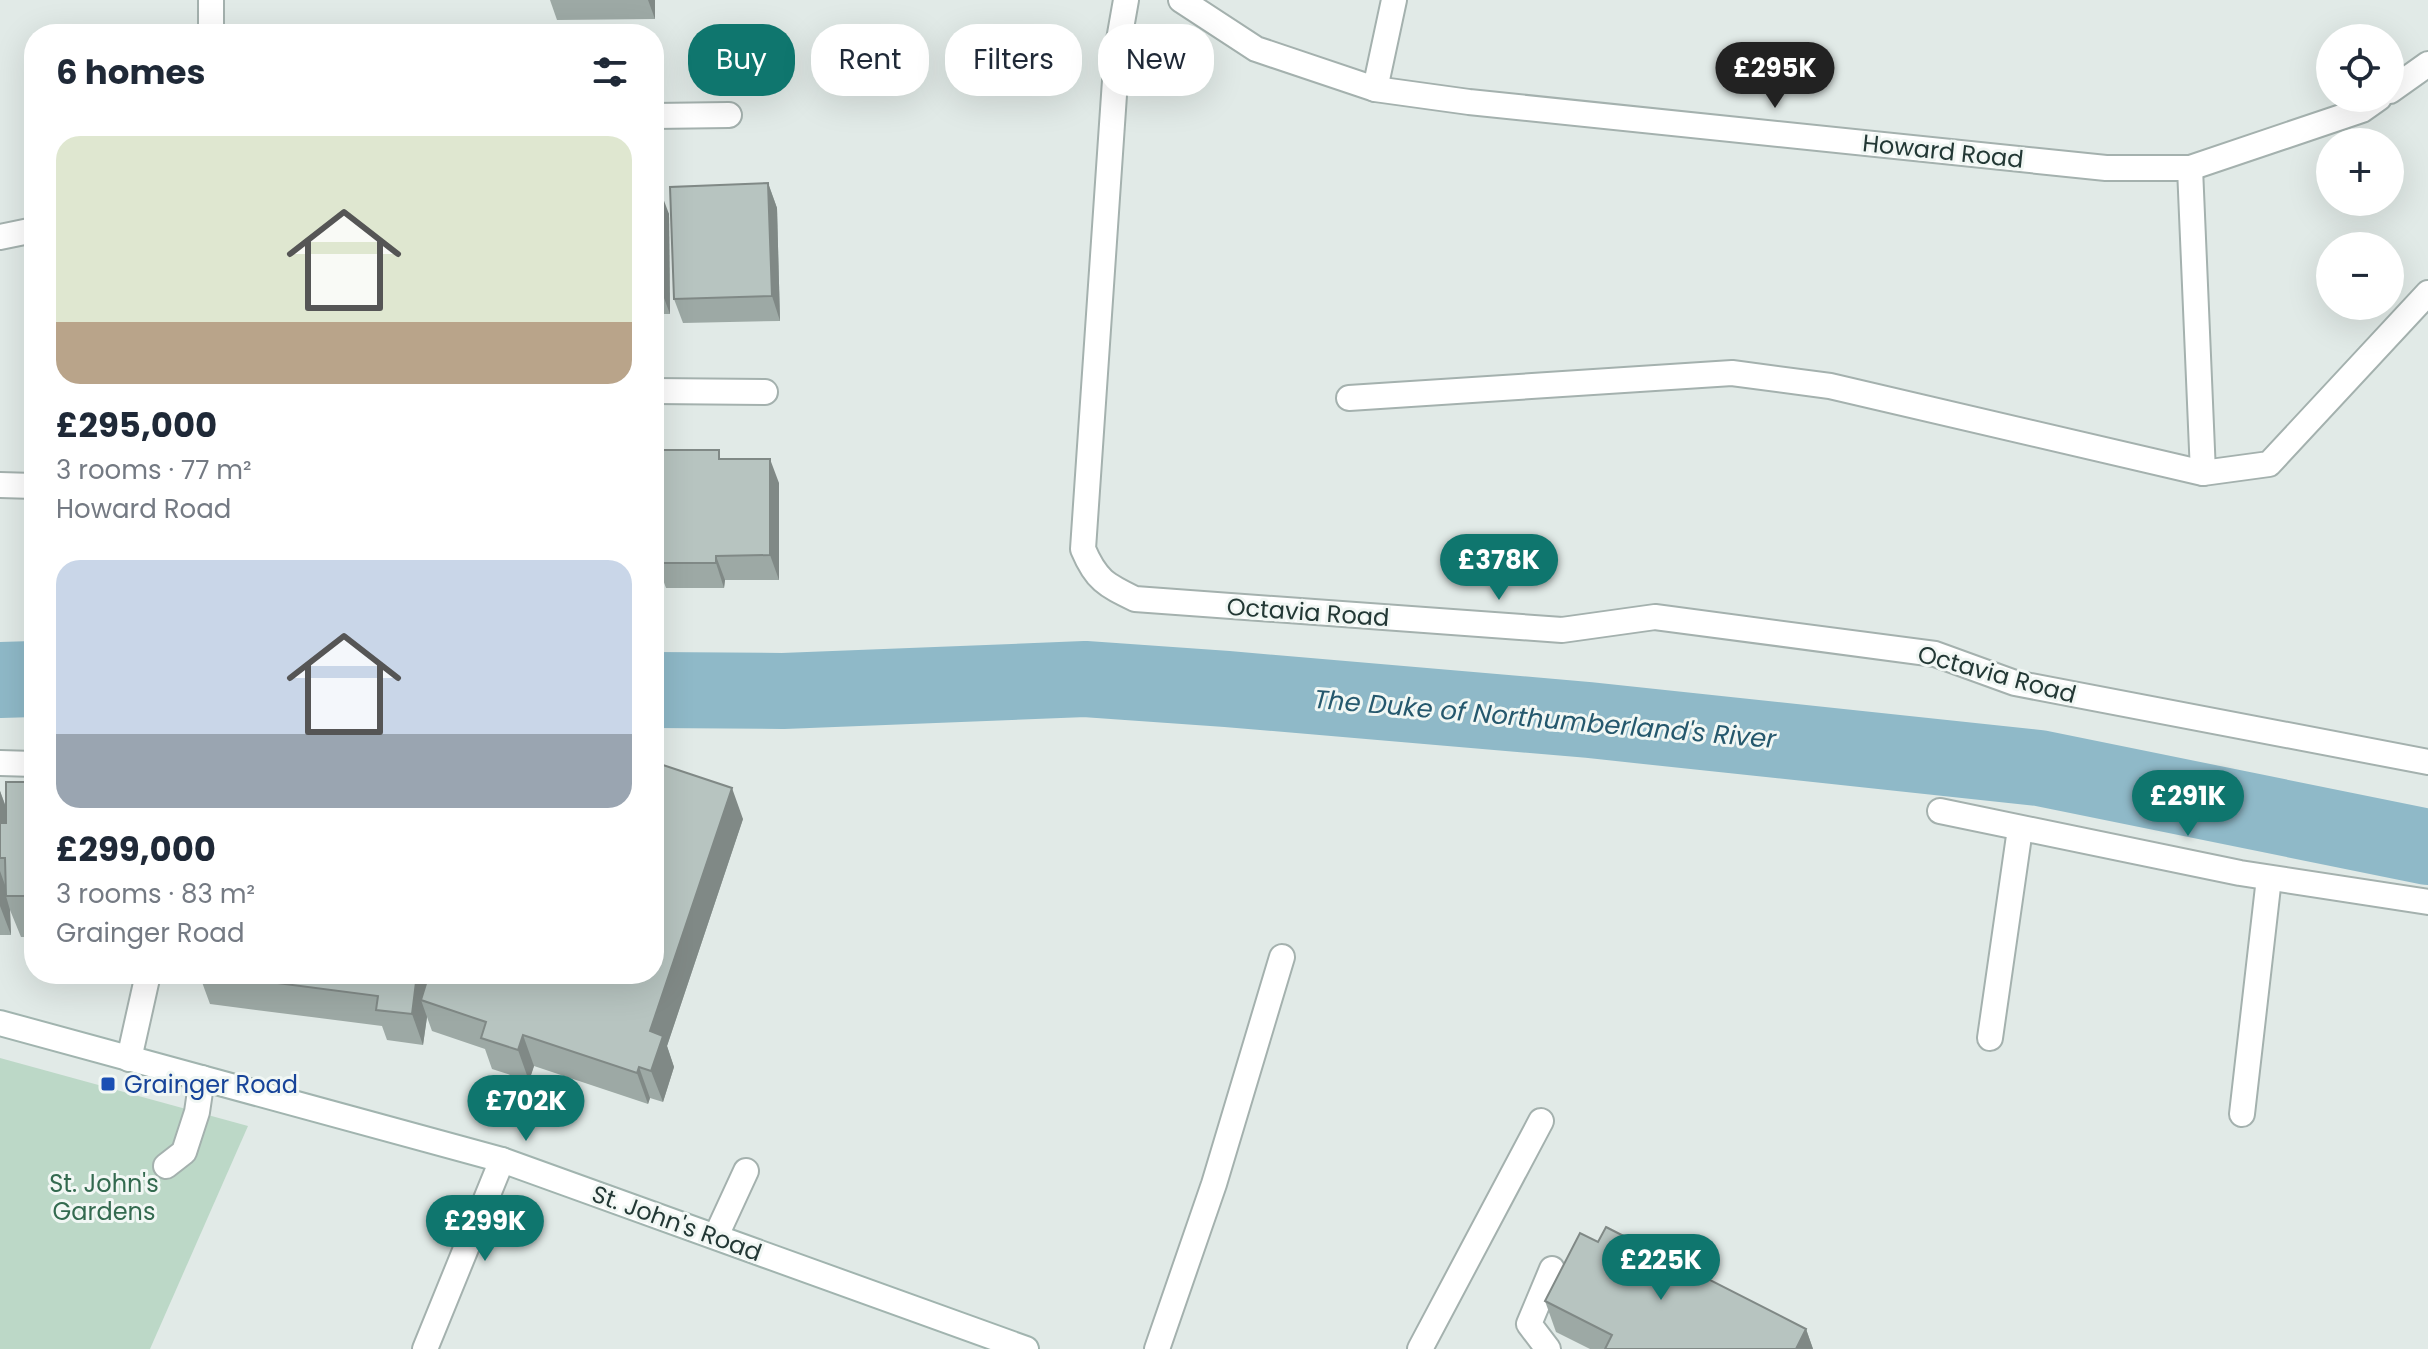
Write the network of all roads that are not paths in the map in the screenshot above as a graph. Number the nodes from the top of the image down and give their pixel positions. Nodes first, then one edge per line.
1 (211, 0) edge
2 (1126, 0) edge
3 (1181, 0) edge
4 (1394, 0) edge
5 (211, 24) edge
6 (2428, 64) edge
7 (2404, 81) edge
8 (1375, 89) junction
9 (2356, 112) edge
10 (729, 115) dead end
11 (664, 116) edge
12 (2190, 168) junction
13 (24, 232) edge
14 (0, 237) edge
15 (2428, 293) edge
16 (664, 391) edge
17 (765, 392) dead end
18 (1349, 398) dead end
19 (2203, 473) junction
20 (0, 485) edge
21 (24, 486) edge
22 (2428, 762) edge
23 (0, 763) edge
24 (24, 764) edge
25 (1940, 811) dead end
26 (2020, 829) junction
27 (2269, 878) junction
28 (2428, 902) edge
29 (1282, 957) dead end
30 (146, 984) edge
31 (0, 1023) edge
32 (1990, 1038) dead end
33 (129, 1059) junction
34 (202, 1078) junction
35 (2242, 1114) dead end
36 (1541, 1121) dead end
37 (502, 1160) junction
38 (166, 1166) dead end
39 (746, 1171) dead end
40 (716, 1236) junction
41 (1552, 1269) dead end
42 (425, 1349) edge
43 (1026, 1349) edge
44 (1157, 1349) edge
45 (1420, 1349) edge
46 (1548, 1349) edge

1 - 5 street
2 - 22 street, Octavia Road
3 - 8 street, Howard Road
4 - 8 street
6 - 7 street
8 - 12 street, Howard Road
9 - 12 street, Howard Road
10 - 11 street
12 - 19 street
13 - 14 street
15 - 19 street
16 - 17 street
18 - 19 street
20 - 21 street
23 - 24 street
25 - 26 street
26 - 27 street
26 - 32 street
27 - 28 street
27 - 35 street
29 - 44 street
30 - 33 street
31 - 33 street, St. John's Road
33 - 34 street, St. John's Road
34 - 37 street, St. John's Road
34 - 38 street
36 - 45 street
37 - 40 street, St. John's Road
37 - 42 street
39 - 40 street
40 - 43 street, St. John's Road
41 - 46 street

